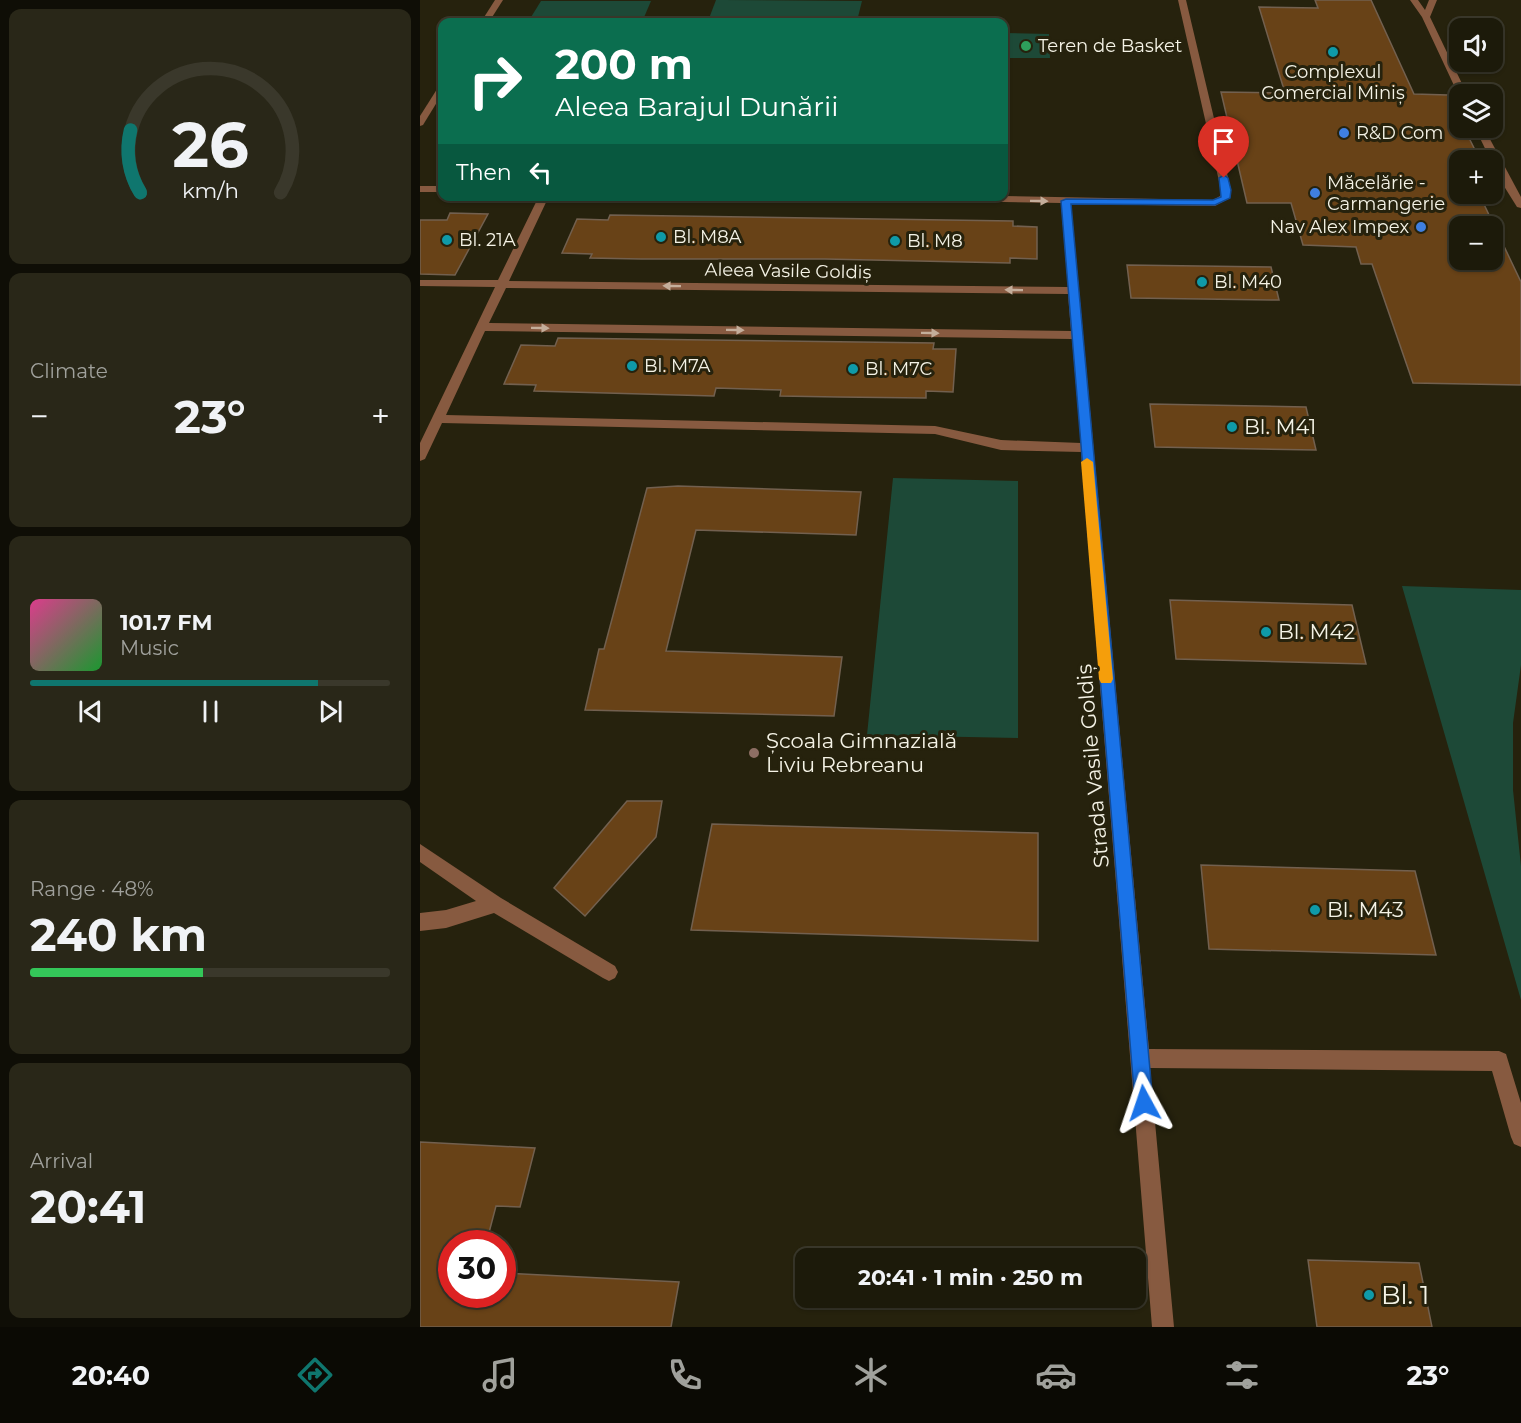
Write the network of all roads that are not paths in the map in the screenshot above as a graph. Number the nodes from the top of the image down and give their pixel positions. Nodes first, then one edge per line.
1 (499, 0) edge
2 (1182, 0) edge
3 (1414, 0) edge
4 (1433, 0) edge
5 (1426, 17) junction
6 (488, 18) edge
7 (1458, 84) edge
8 (438, 94) edge
9 (420, 123) edge
10 (1484, 138) edge
11 (1507, 183) junction
12 (420, 189) edge
13 (438, 189) edge
14 (1521, 189) edge
15 (1008, 200) edge
16 (542, 201) edge
17 (1066, 201) junction
18 (1521, 205) edge
19 (420, 283) edge
20 (503, 284) junction
21 (1072, 291) junction
22 (482, 327) junction
23 (1076, 335) junction
24 (437, 419) junction
25 (1086, 448) junction
26 (420, 456) edge
27 (420, 852) edge
28 (495, 904) junction
29 (420, 922) edge
30 (609, 972) dead end
31 (1140, 1058) junction
32 (1521, 1137) edge
33 (1163, 1327) edge

1 - 6 street
2 - 17 street
3 - 5 street
4 - 5 street
5 - 7 street
8 - 9 street
10 - 11 street
11 - 14 street
11 - 18 street
12 - 13 street
15 -> 17 street
16 - 20 street
17 - 21 street, Strada Vasile Goldiș
19 - 20 street, Aleea Vasile Goldiș
21 -> 20 street, Aleea Vasile Goldiș
20 - 22 street
21 - 23 street, Strada Vasile Goldiș
22 -> 23 street
22 - 24 street
23 - 25 street, Strada Vasile Goldiș
24 - 25 street
24 - 26 street
25 - 31 street, Strada Vasile Goldiș
27 - 28 street
28 - 29 street
28 - 30 street
31 - 32 street
31 - 33 street, Strada Vasile Goldiș

